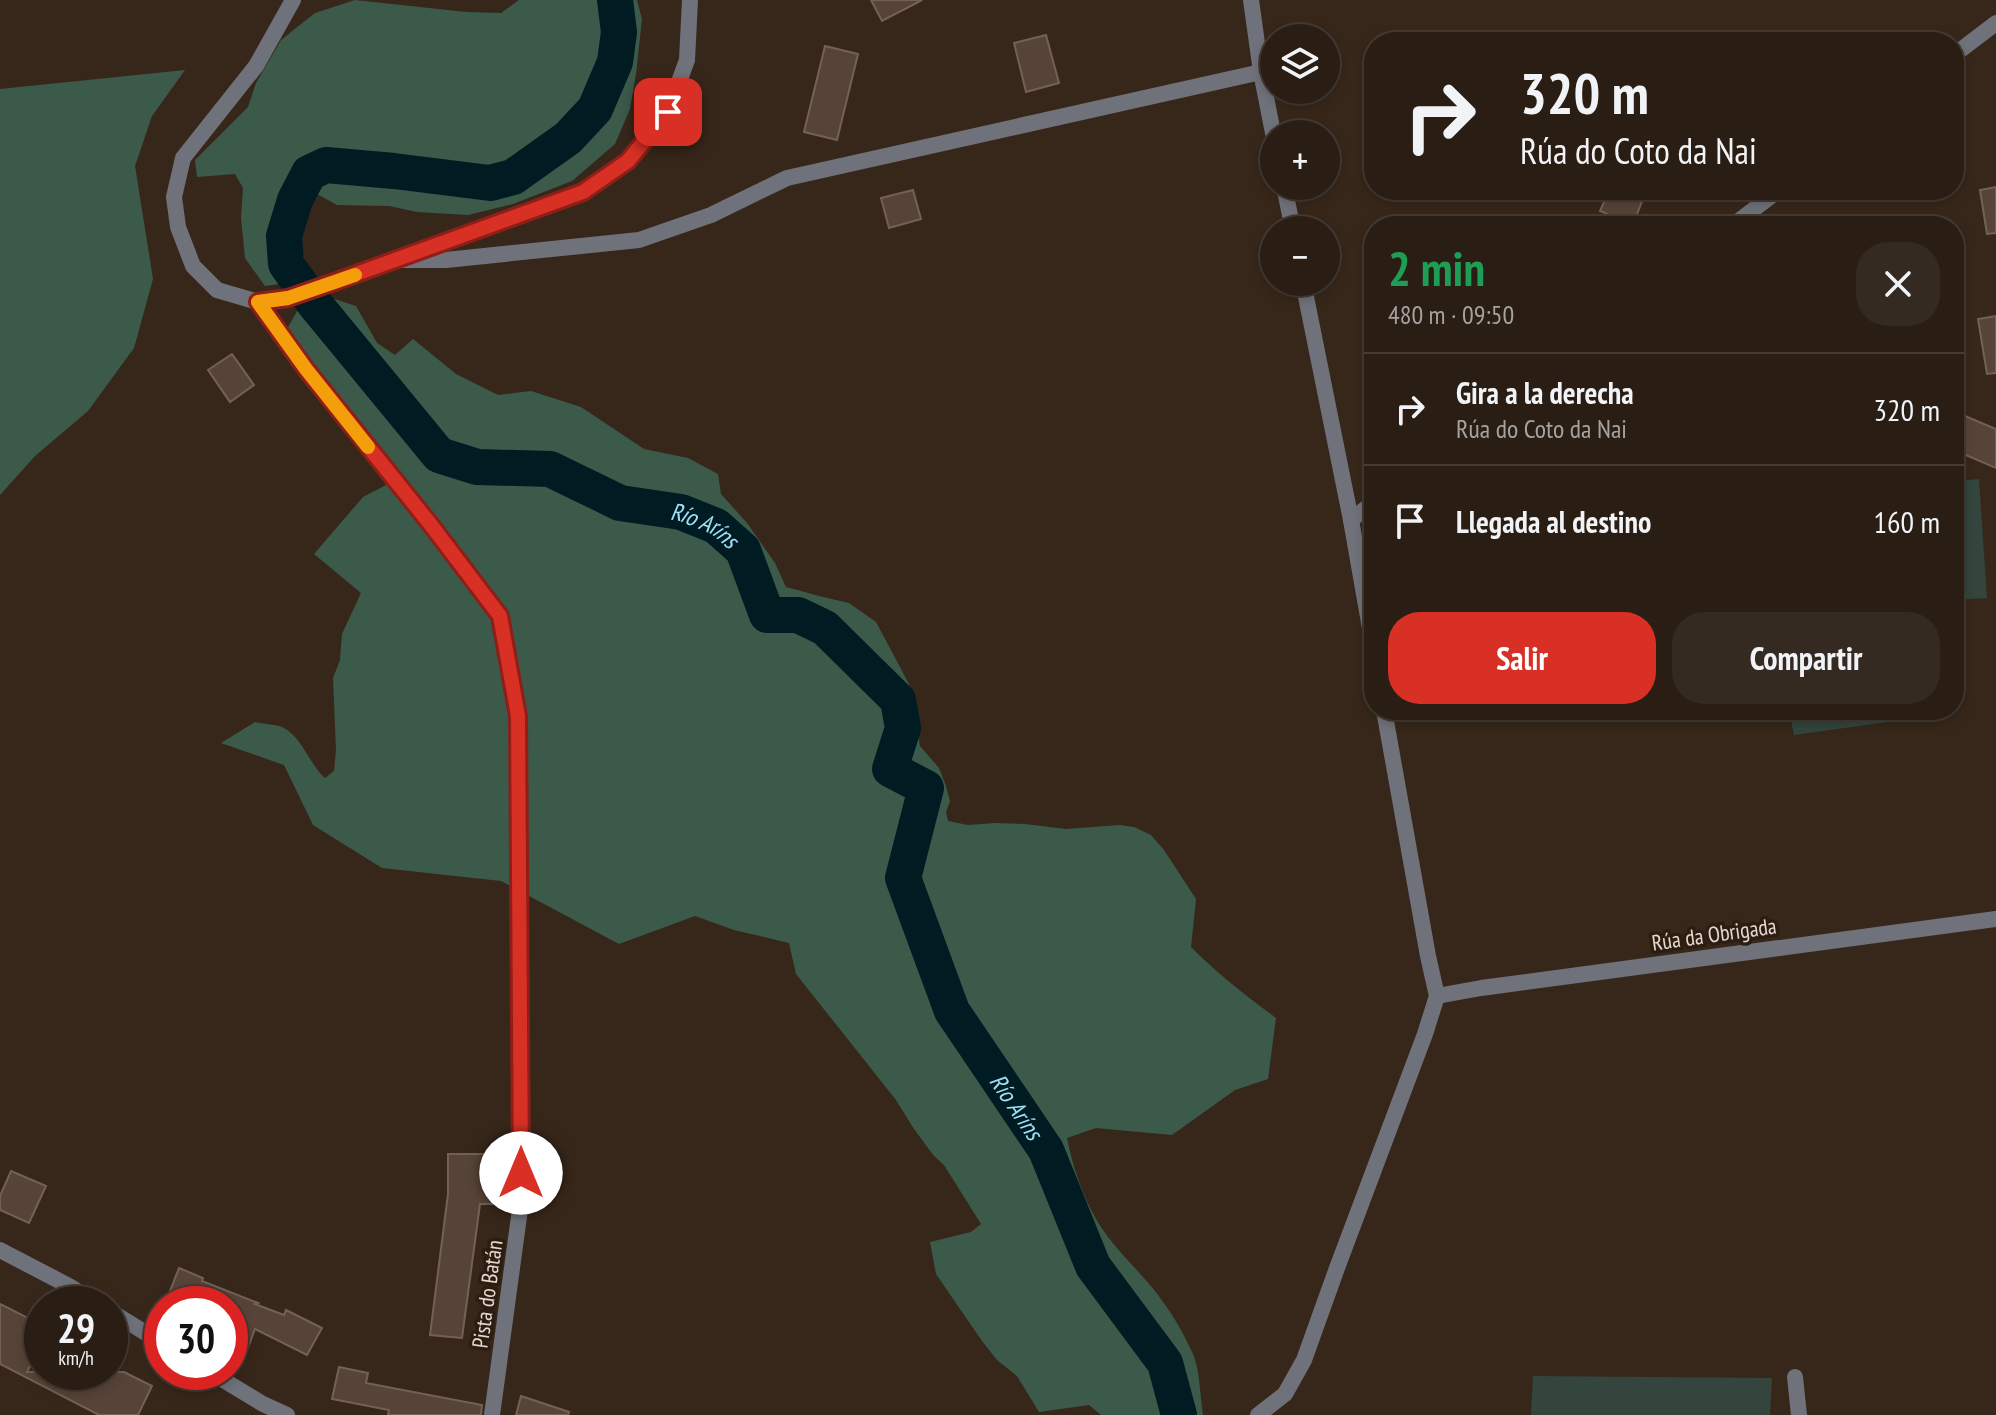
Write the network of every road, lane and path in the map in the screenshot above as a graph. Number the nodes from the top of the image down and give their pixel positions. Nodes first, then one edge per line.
1 (293, 0) edge
2 (690, 0) edge
3 (1251, 0) edge
4 (1996, 23) edge
5 (1964, 47) edge
6 (1260, 65) edge
7 (1260, 72) edge
8 (1766, 200) edge
9 (1745, 216) edge
10 (394, 260) junction
11 (1306, 296) edge
12 (258, 302) junction
13 (1364, 510) edge
14 (1351, 520) junction
15 (1364, 594) edge
16 (1386, 720) edge
17 (1996, 919) edge
18 (1437, 996) junction
19 (0, 1250) edge
20 (69, 1286) edge
21 (1795, 1377) dead end
22 (240, 1390) edge
23 (287, 1415) edge
24 (492, 1415) edge
25 (1258, 1415) edge
26 (1799, 1415) edge

1 - 12 street
2 - 10 street
3 - 6 street
4 - 5 street
7 - 10 street
8 - 9 street
10 - 12 street
11 - 14 street
12 - 24 street, Pista do Batán
13 - 14 street
14 - 15 street
16 - 18 street
17 - 18 street, Rúa da Obrigada
18 - 25 street
19 - 20 street
21 - 26 street
22 - 23 street

